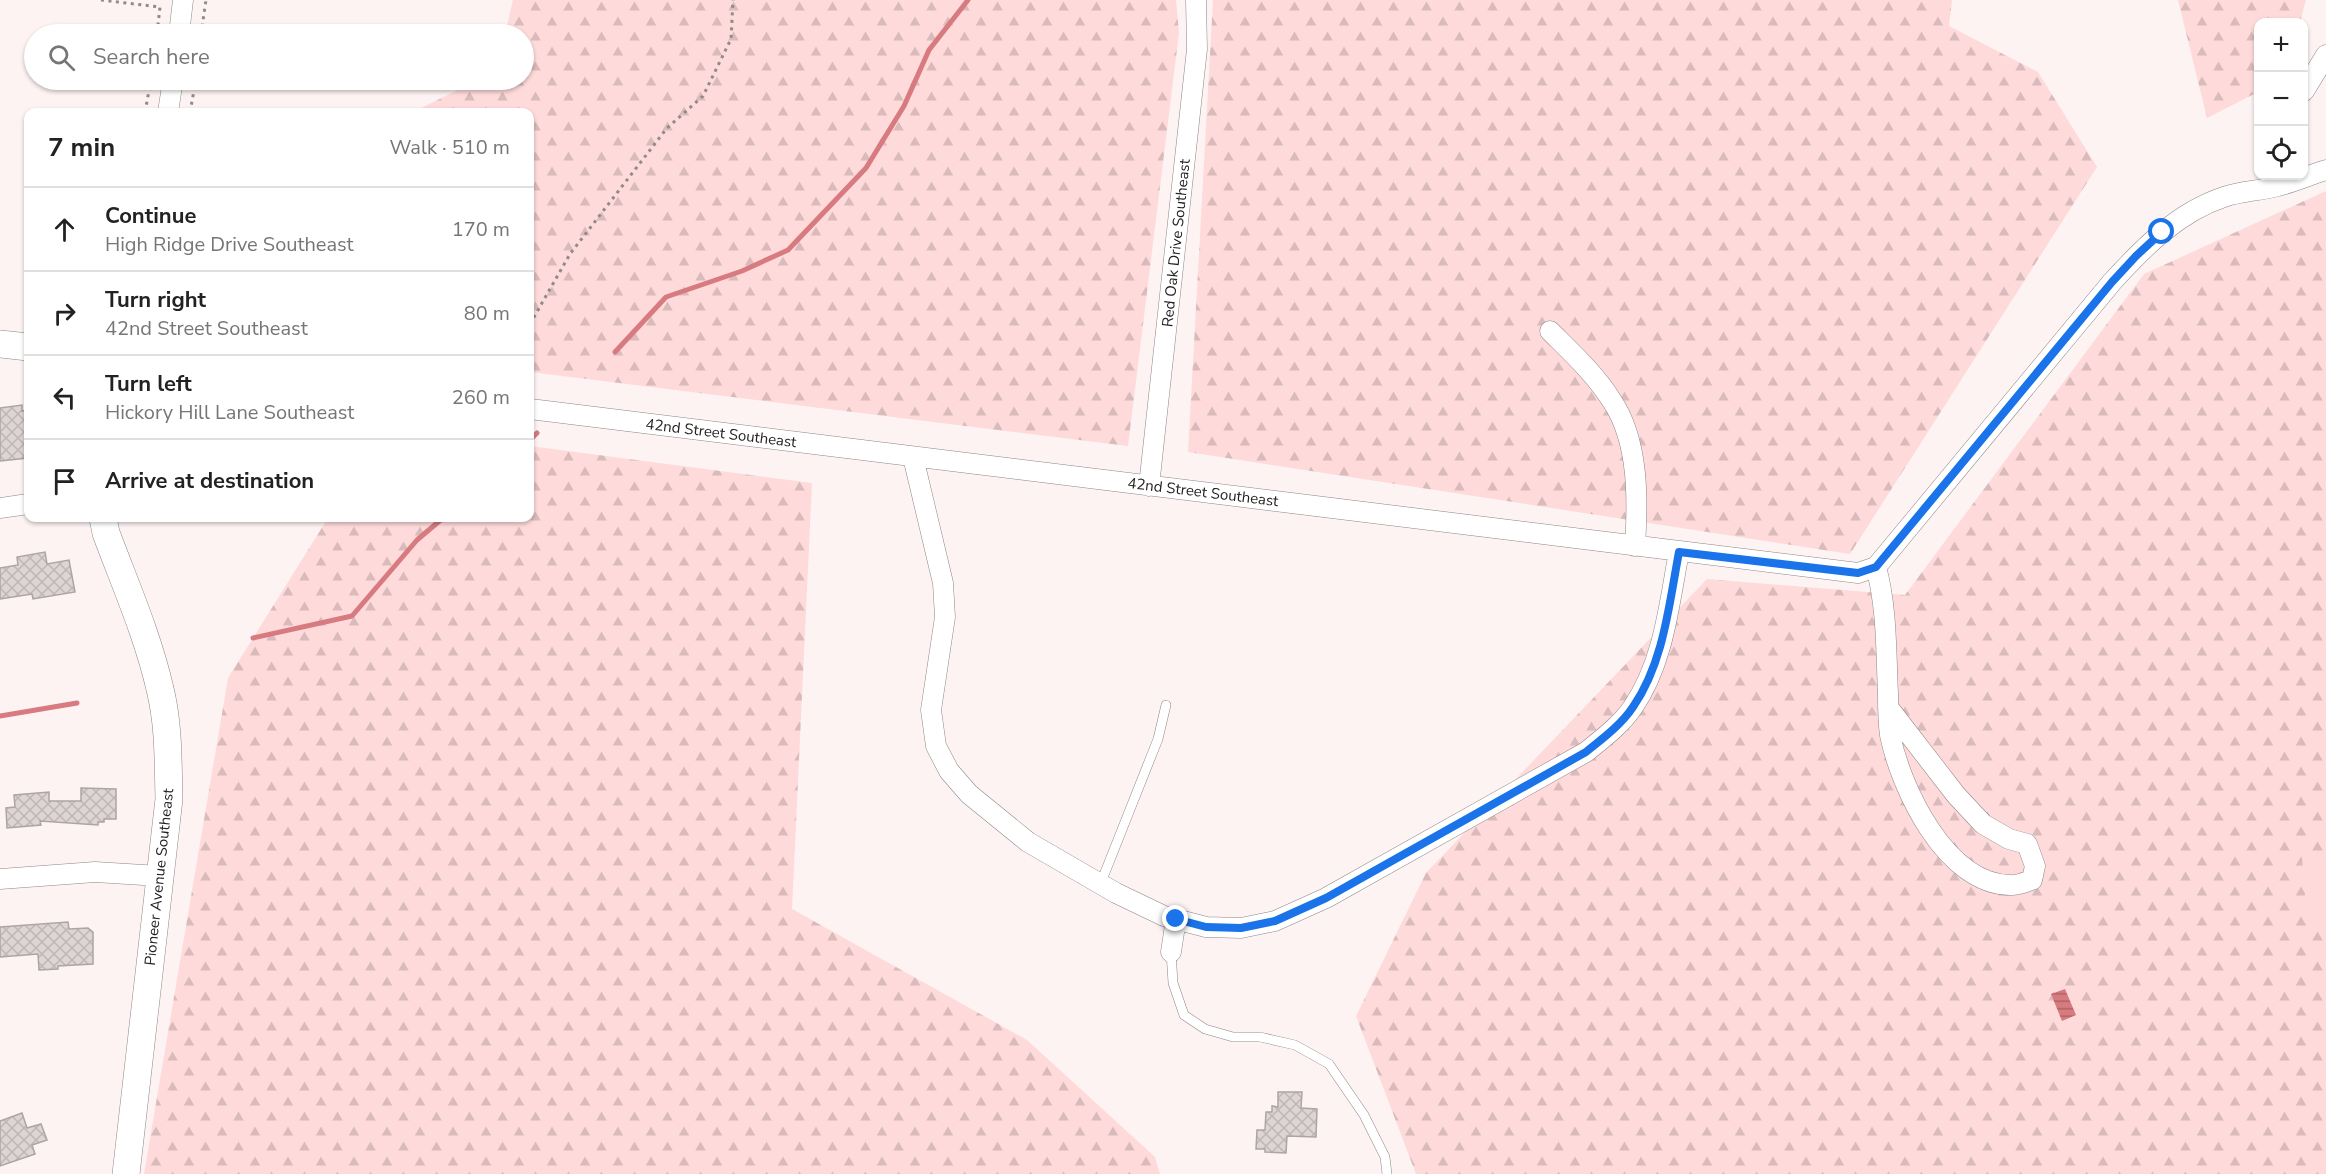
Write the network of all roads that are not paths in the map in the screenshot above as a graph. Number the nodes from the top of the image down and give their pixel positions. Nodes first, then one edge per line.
1 (183, 0) edge
2 (1196, 0) edge
3 (179, 24) edge
4 (2326, 55) edge
5 (2308, 85) edge
6 (171, 90) edge
7 (169, 108) edge
8 (2308, 169) edge
9 (2326, 170) edge
10 (2287, 180) edge
11 (1550, 331) dead end
12 (0, 344) edge
13 (24, 347) edge
14 (534, 410) edge
15 (913, 457) junction
16 (1149, 486) junction
17 (24, 505) edge
18 (0, 508) edge
19 (104, 522) edge
20 (1635, 546) junction
21 (1679, 552) junction
22 (1876, 567) junction
23 (1166, 705) dead end
24 (1888, 707) junction
25 (160, 876) junction
26 (0, 879) edge
27 (1100, 885) junction
28 (1176, 919) junction
29 (1171, 952) joint
30 (126, 1174) edge
31 (1387, 1174) edge

1 - 3 street
2 - 16 street, Red Oak Drive Southeast
4 - 5 street
6 - 7 street
8 - 9 street
10 - 22 street
11 - 20 street
12 - 13 street
14 - 15 street, 42nd Street Southeast
15 - 16 street, 42nd Street Southeast
15 - 27 street
16 - 20 street, 42nd Street Southeast
17 - 18 street
19 - 25 street, Pioneer Avenue Southeast
20 - 21 street, 42nd Street Southeast
21 - 22 street, 42nd Street Southeast
21 - 28 street
22 - 24 street
23 - 27 lane
24 - 24 street
25 - 26 street
25 - 30 street, Pioneer Avenue Southeast
27 - 28 street
28 - 29 street
29 - 31 lane

